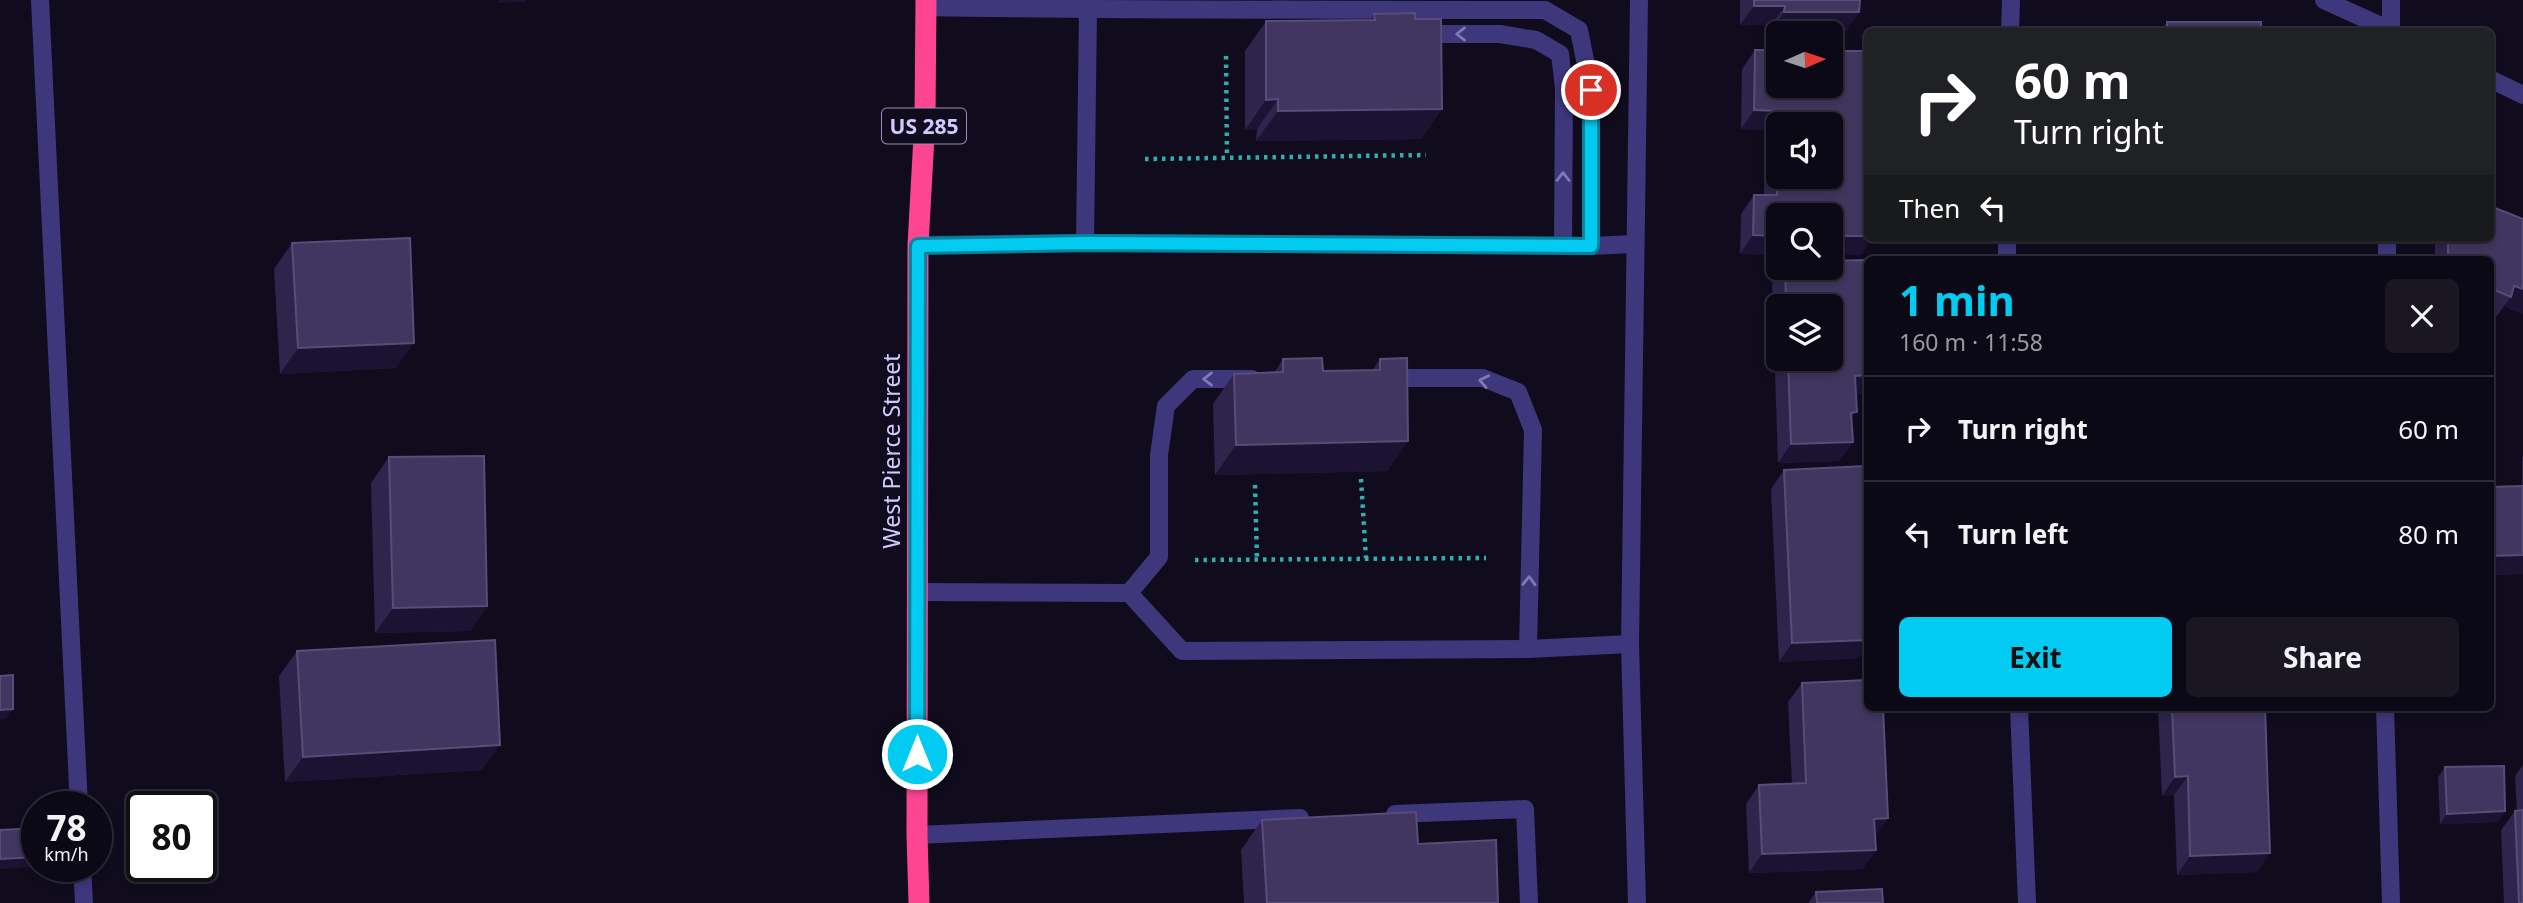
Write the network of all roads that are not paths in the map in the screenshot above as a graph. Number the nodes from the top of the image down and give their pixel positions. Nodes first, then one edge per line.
1 (40, 0) edge
2 (1639, 0) edge
3 (2011, 0) edge
4 (2324, 0) edge
5 (2391, 0) edge
6 (926, 3) edge
7 (1243, 8) junction
8 (1088, 10) junction
9 (2010, 28) edge
10 (2385, 28) edge
11 (2392, 28) edge
12 (1290, 29) edge
13 (1394, 34) edge
14 (2494, 81) edge
15 (2523, 95) edge
16 (1085, 243) junction
17 (1635, 244) junction
18 (918, 246) junction
19 (1563, 246) junction
20 (1591, 246) junction
21 (1276, 379) edge
22 (1373, 379) edge
23 (917, 592) junction
24 (1129, 593) junction
25 (1630, 644) junction
26 (1528, 649) junction
27 (2018, 711) edge
28 (2385, 711) edge
29 (78, 791) edge
30 (1375, 815) edge
31 (1321, 817) edge
32 (917, 835) junction
33 (83, 882) edge
34 (84, 903) edge
35 (919, 903) edge
36 (1529, 903) edge
37 (1637, 903) edge
38 (2027, 903) edge
39 (2391, 903) edge

1 - 29 street
2 - 17 street
3 - 9 street
4 - 10 street
5 - 11 street
6 - 8 street
6 - 18 highway, West Pierce Street / US 285
7 - 8 street
7 - 12 street
7 - 20 street
8 - 16 street
19 -> 13 street
14 - 15 street
16 - 18 street
16 - 19 street
17 - 20 street
17 - 25 street
18 - 23 highway, West Pierce Street / US 285
19 - 20 street
21 -> 24 street
26 -> 22 street
23 - 24 street
23 - 32 highway, West Pierce Street / US 285
24 - 26 street
25 - 26 street
25 - 37 street
27 - 38 street
28 - 39 street
30 - 36 street
31 - 32 street
32 - 35 highway, West Pierce Street / US 285
33 - 34 street

